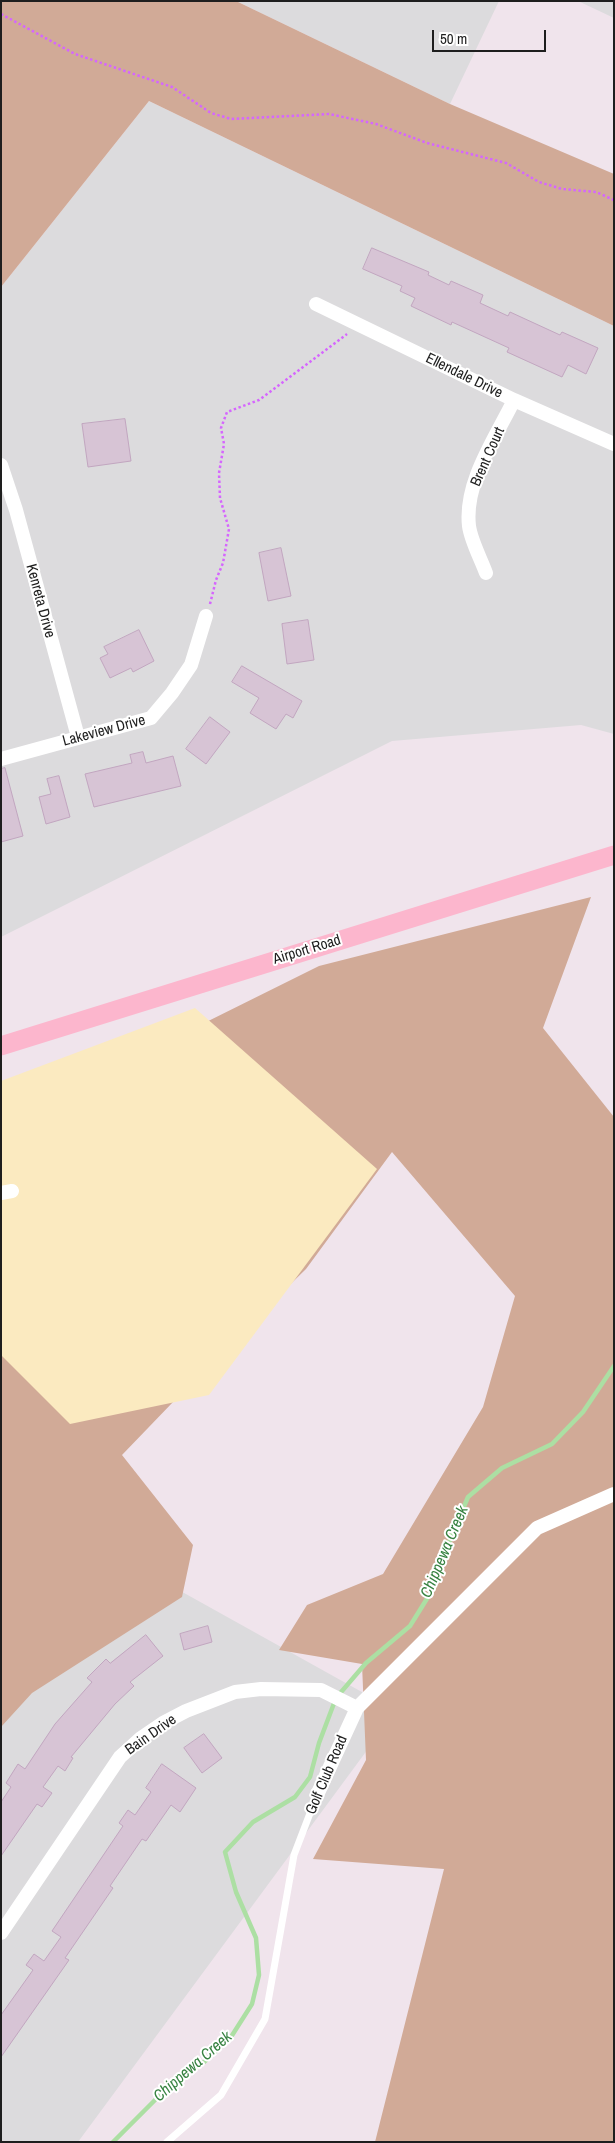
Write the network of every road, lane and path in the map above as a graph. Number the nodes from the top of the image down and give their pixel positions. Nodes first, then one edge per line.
1 (1, 14) edge
2 (614, 200) edge
3 (316, 304) dead end
4 (361, 325) junction
5 (514, 400) junction
6 (614, 444) edge
7 (1, 465) edge
8 (486, 573) dead end
9 (206, 616) joint
10 (78, 738) junction
11 (1, 759) edge
12 (614, 855) edge
13 (1, 1046) edge
14 (614, 1494) edge
15 (357, 1708) junction
16 (318, 1795) joint
17 (1, 1933) edge
18 (167, 2142) edge

1 - 2 path
3 - 4 street, Ellendale Drive
4 - 5 street, Ellendale Drive
4 - 9 path
5 - 6 street, Ellendale Drive
5 - 8 street, Brent Court
7 - 10 street, Kenreta Drive
9 - 10 street, Lakeview Drive
10 - 11 street, Lakeview Drive
12 - 13 main road, Airport Road
14 - 15 street, Golf Club Road
15 - 16 street, Golf Club Road
15 - 17 street, Bain Drive
16 - 18 lane, Golf Club Road

